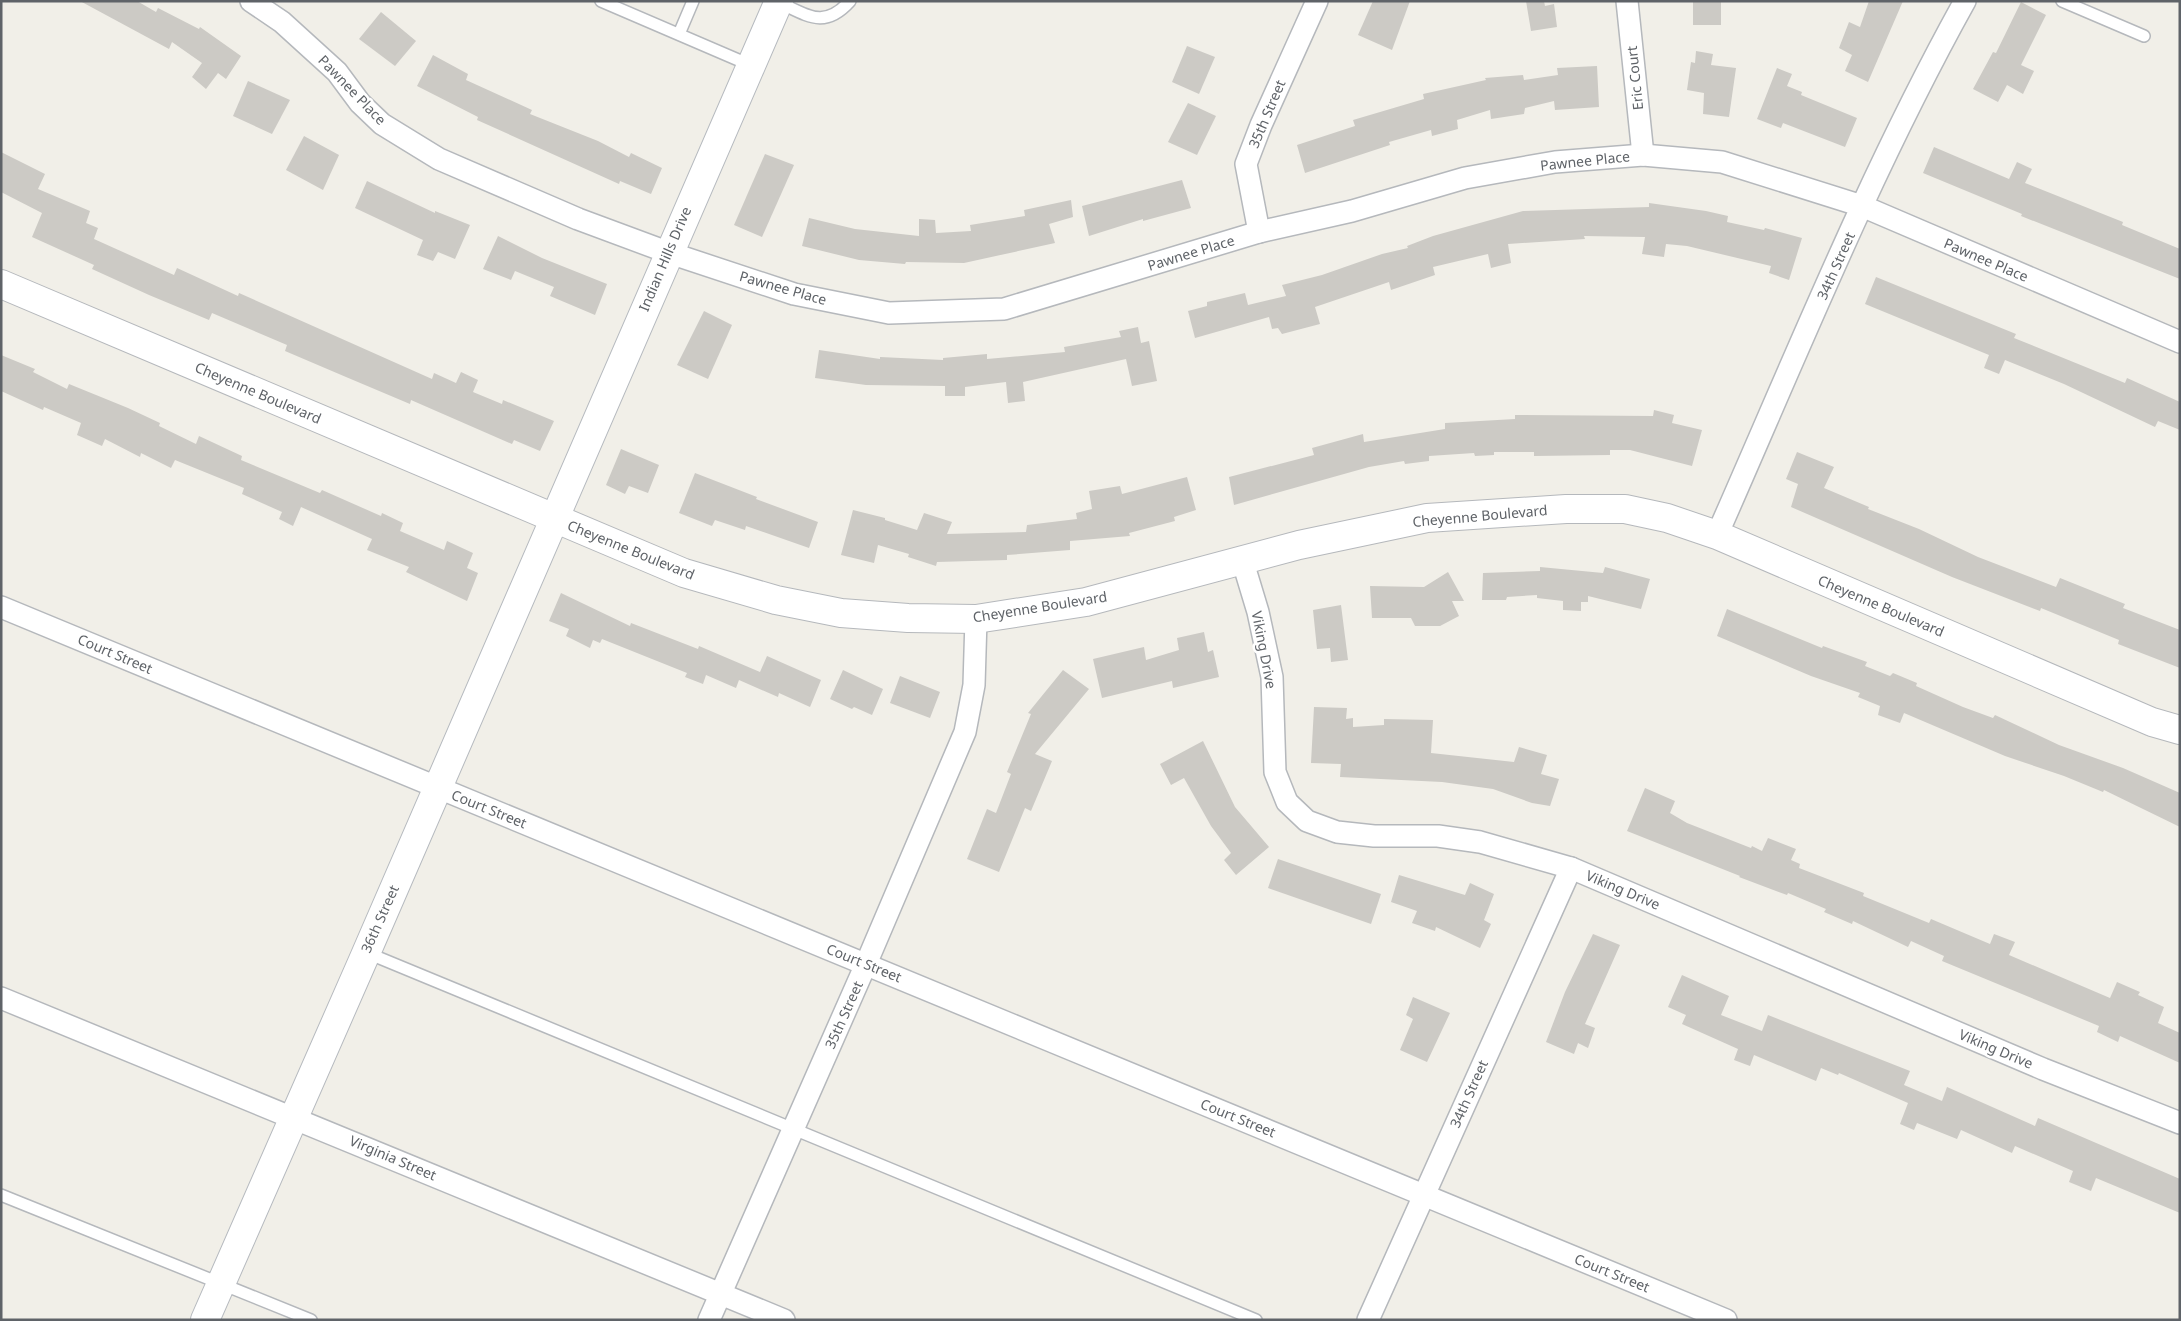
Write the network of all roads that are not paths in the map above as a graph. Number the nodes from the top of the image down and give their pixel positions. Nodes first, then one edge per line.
1 (251, 1) edge
2 (601, 1) edge
3 (692, 1) edge
4 (850, 1) edge
5 (1317, 1) edge
6 (1627, 1) edge
7 (1965, 1) edge
8 (2062, 1) edge
9 (778, 2) edge
10 (627, 6) edge
11 (679, 34) junction
12 (2144, 36) dead end
13 (750, 65) junction
14 (1643, 155) junction
15 (1862, 206) junction
16 (1259, 232) junction
17 (667, 252) junction
18 (1, 284) edge
19 (2180, 342) edge
20 (554, 519) junction
21 (1716, 534) junction
22 (1242, 559) junction
23 (1, 607) edge
24 (976, 618) junction
25 (2180, 730) edge
26 (437, 788) junction
27 (1570, 868) junction
28 (366, 952) junction
29 (866, 964) junction
30 (1, 998) edge
31 (294, 1117) junction
32 (2180, 1123) edge
33 (793, 1130) junction
34 (1, 1195) edge
35 (1423, 1195) junction
36 (221, 1283) junction
37 (720, 1294) junction
38 (205, 1320) edge
39 (311, 1320) edge
40 (709, 1320) edge
41 (784, 1320) edge
42 (1256, 1320) edge
43 (1368, 1320) edge
44 (1726, 1320) edge

1 - 17 street, Pawnee Place
2 - 10 lane
3 - 11 lane
4 - 9 lane
5 - 16 street, 35th Street
6 - 14 street, Eric Court
7 - 15 street, 34th Street
8 - 12 lane
9 - 13 street, Indian Hills Drive
10 - 11 lane
11 - 13 lane
13 - 17 street, Indian Hills Drive
14 - 15 street, Pawnee Place
14 - 16 street, Pawnee Place
15 - 19 street, Pawnee Place
15 - 21 street, 34th Street
16 - 17 street, Pawnee Place
17 - 20 street, Indian Hills Drive
18 - 20 street, Cheyenne Boulevard
20 - 24 street, Cheyenne Boulevard
20 - 26 street, 36th Street
21 - 22 street, Cheyenne Boulevard
21 - 25 street, Cheyenne Boulevard
22 - 24 street, Cheyenne Boulevard
22 - 27 street, Viking Drive
23 - 26 street, Court Street
24 - 29 street, 35th Street
26 - 28 street, 36th Street
26 - 29 street, Court Street
27 - 32 street, Viking Drive
27 - 35 street, 34th Street
28 - 31 street, 36th Street
28 - 33 lane
29 - 33 street, 35th Street
29 - 35 street, Court Street
30 - 31 street, Virginia Street
31 - 36 street, 36th Street
31 - 37 street, Virginia Street
33 - 37 street, 35th Street
33 - 42 lane
34 - 36 lane
35 - 43 street, 34th Street
35 - 44 street, Court Street
36 - 38 street, 36th Street
36 - 39 lane
37 - 40 street, 35th Street
37 - 41 street, Virginia Street

